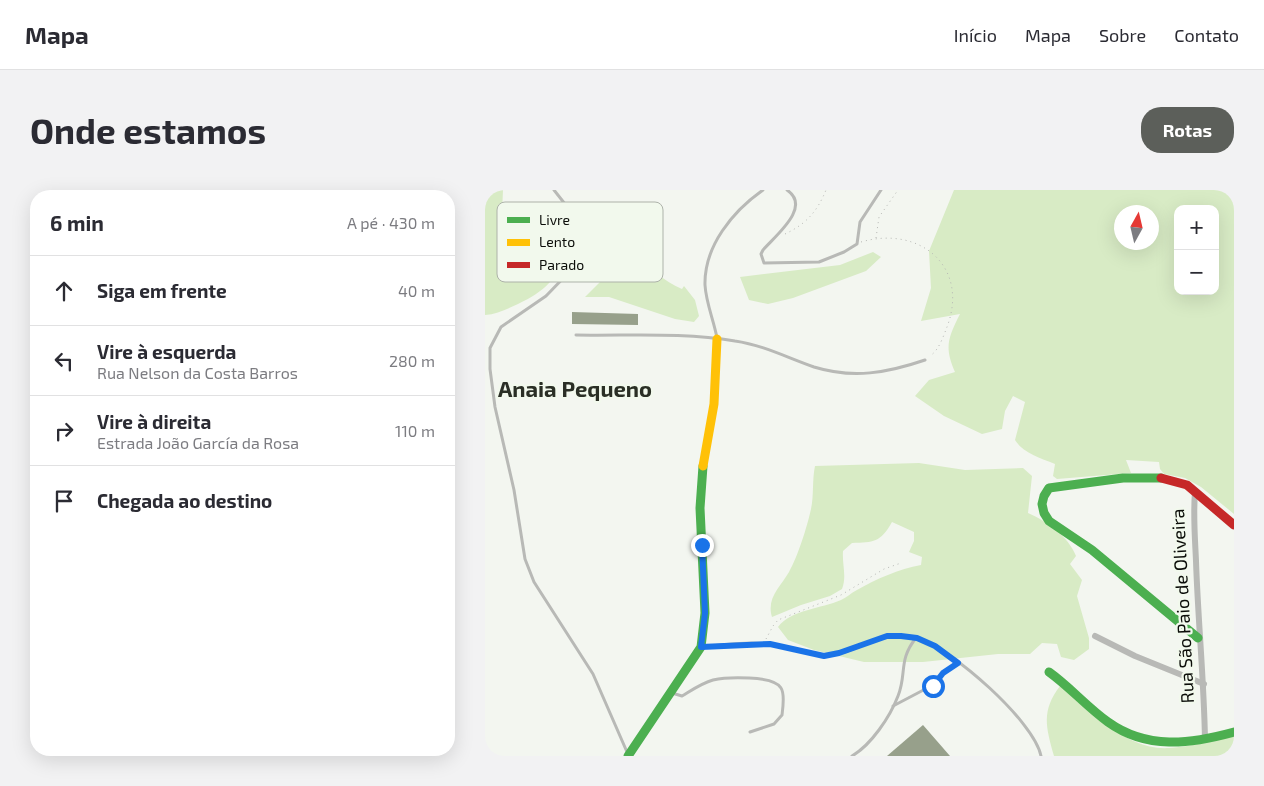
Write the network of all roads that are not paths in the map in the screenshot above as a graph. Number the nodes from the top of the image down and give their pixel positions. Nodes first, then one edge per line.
1 (554, 190) edge
2 (763, 190) edge
3 (787, 190) edge
4 (881, 190) edge
5 (563, 202) edge
6 (560, 282) edge
7 (576, 335) dead end
8 (717, 339) junction
9 (925, 360) road end
10 (1195, 492) junction
11 (1234, 525) edge
12 (1095, 636) dead end
13 (917, 638) junction
14 (1198, 638) junction
15 (701, 647) junction
16 (958, 663) junction
17 (1049, 672) dead end
18 (1204, 684) junction
19 (671, 693) junction
20 (893, 707) junction
21 (750, 732) dead end
22 (1234, 732) edge
23 (1205, 740) junction
24 (628, 755) edge
25 (852, 756) edge
26 (1041, 756) edge

1 - 5 lane
2 - 8 lane
3 - 4 lane
6 - 24 lane
7 - 8 lane
8 - 9 lane
8 - 15 street
10 - 11 street, Rua São Paio de Oliveira
10 - 14 street, Rua São Paio de Oliveira
10 - 14 street
12 - 18 street
13 - 15 lane
13 - 16 lane
13 - 20 lane
14 - 18 street, Rua São Paio de Oliveira
15 - 19 street
16 - 20 lane
16 - 26 lane
17 - 23 street
18 - 23 street, Rua São Paio de Oliveira
19 - 21 lane
19 - 24 street
20 - 25 lane
22 - 23 street

